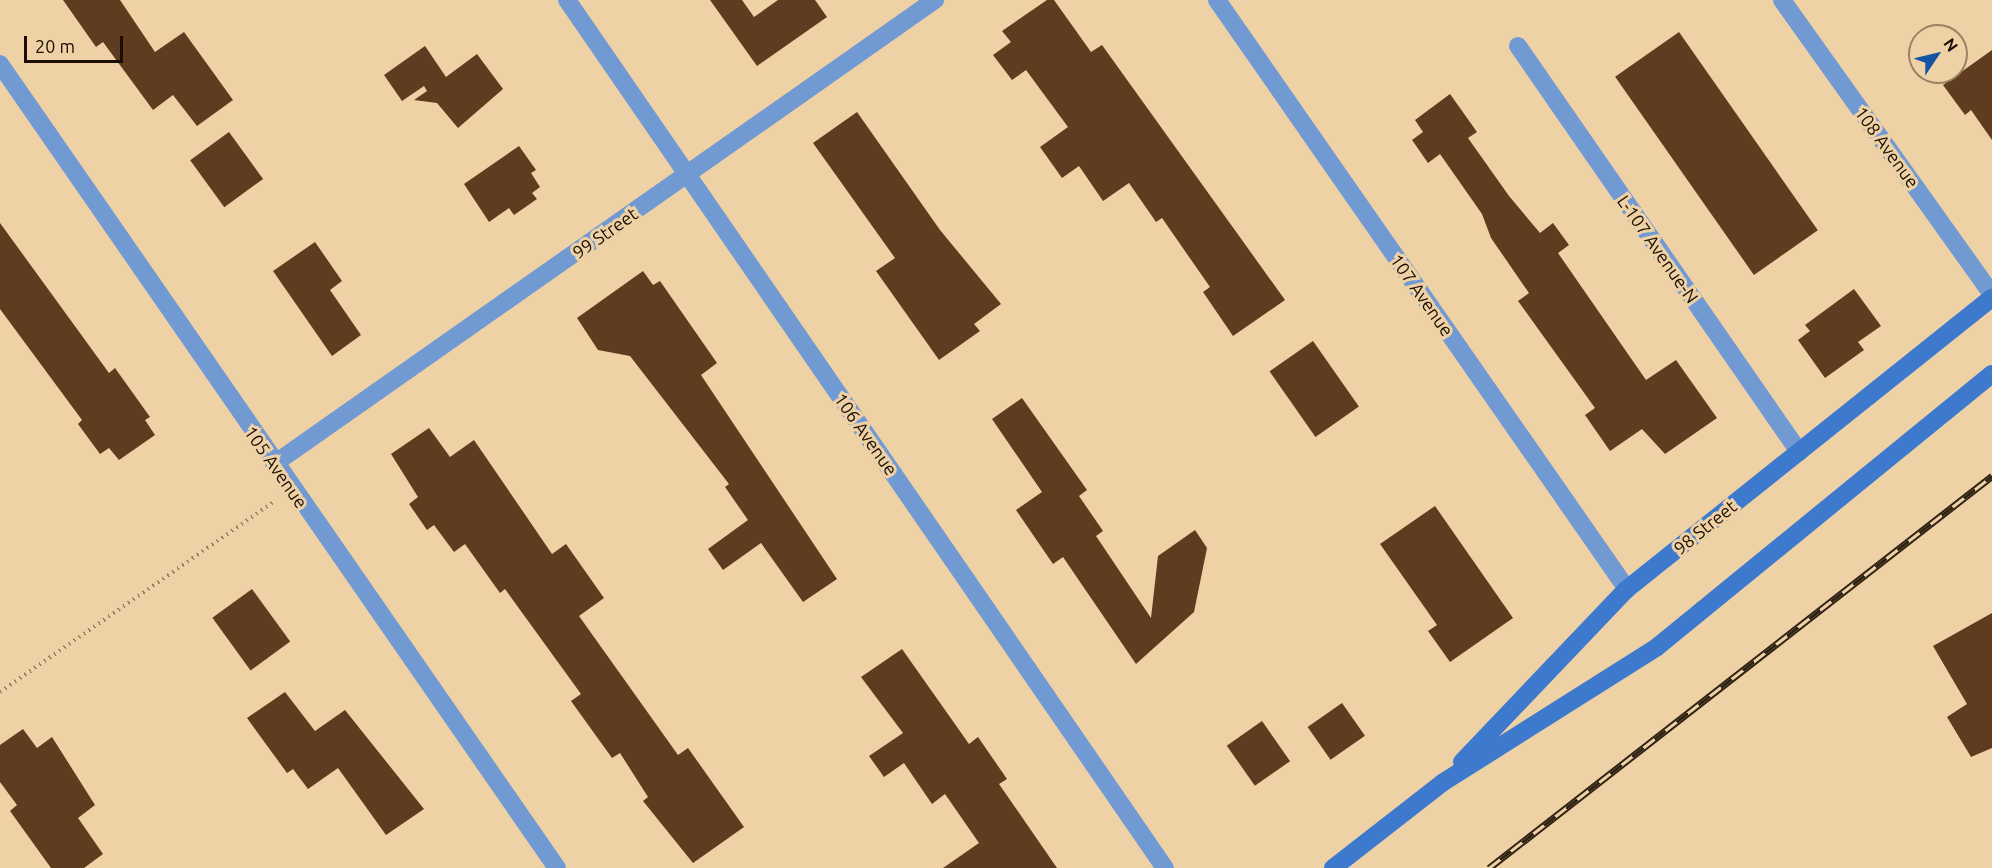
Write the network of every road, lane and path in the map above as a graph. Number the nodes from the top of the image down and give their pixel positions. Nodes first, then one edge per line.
1 (567, 0) edge
2 (935, 0) edge
3 (1217, 0) edge
4 (1782, 0) edge
5 (1518, 46) dead end
6 (0, 64) edge
7 (688, 175) junction
8 (1992, 296) edge
9 (1992, 374) edge
10 (1799, 452) junction
11 (274, 464) junction
12 (291, 489) junction
13 (1627, 589) junction
14 (0, 692) edge
15 (1442, 783) junction
16 (557, 868) edge
17 (1165, 868) edge
18 (1333, 868) edge

1 - 7 street, 106 Avenue
2 - 7 street, 99 Street
3 - 13 street, 107 Avenue
4 - 8 street, 108 Avenue
5 - 10 street, L-107 Avenue-N
6 - 11 street, 105 Avenue
7 - 11 street, 99 Street
7 - 17 street, 106 Avenue
8 - 10 main road, 98 Street
9 - 15 main road, 98 Street
10 - 13 main road, 98 Street
11 - 12 street, 105 Avenue
12 - 14 path
12 - 16 street, 105 Avenue
13 - 15 main road, 98 Street
15 - 18 main road, 98 Street

